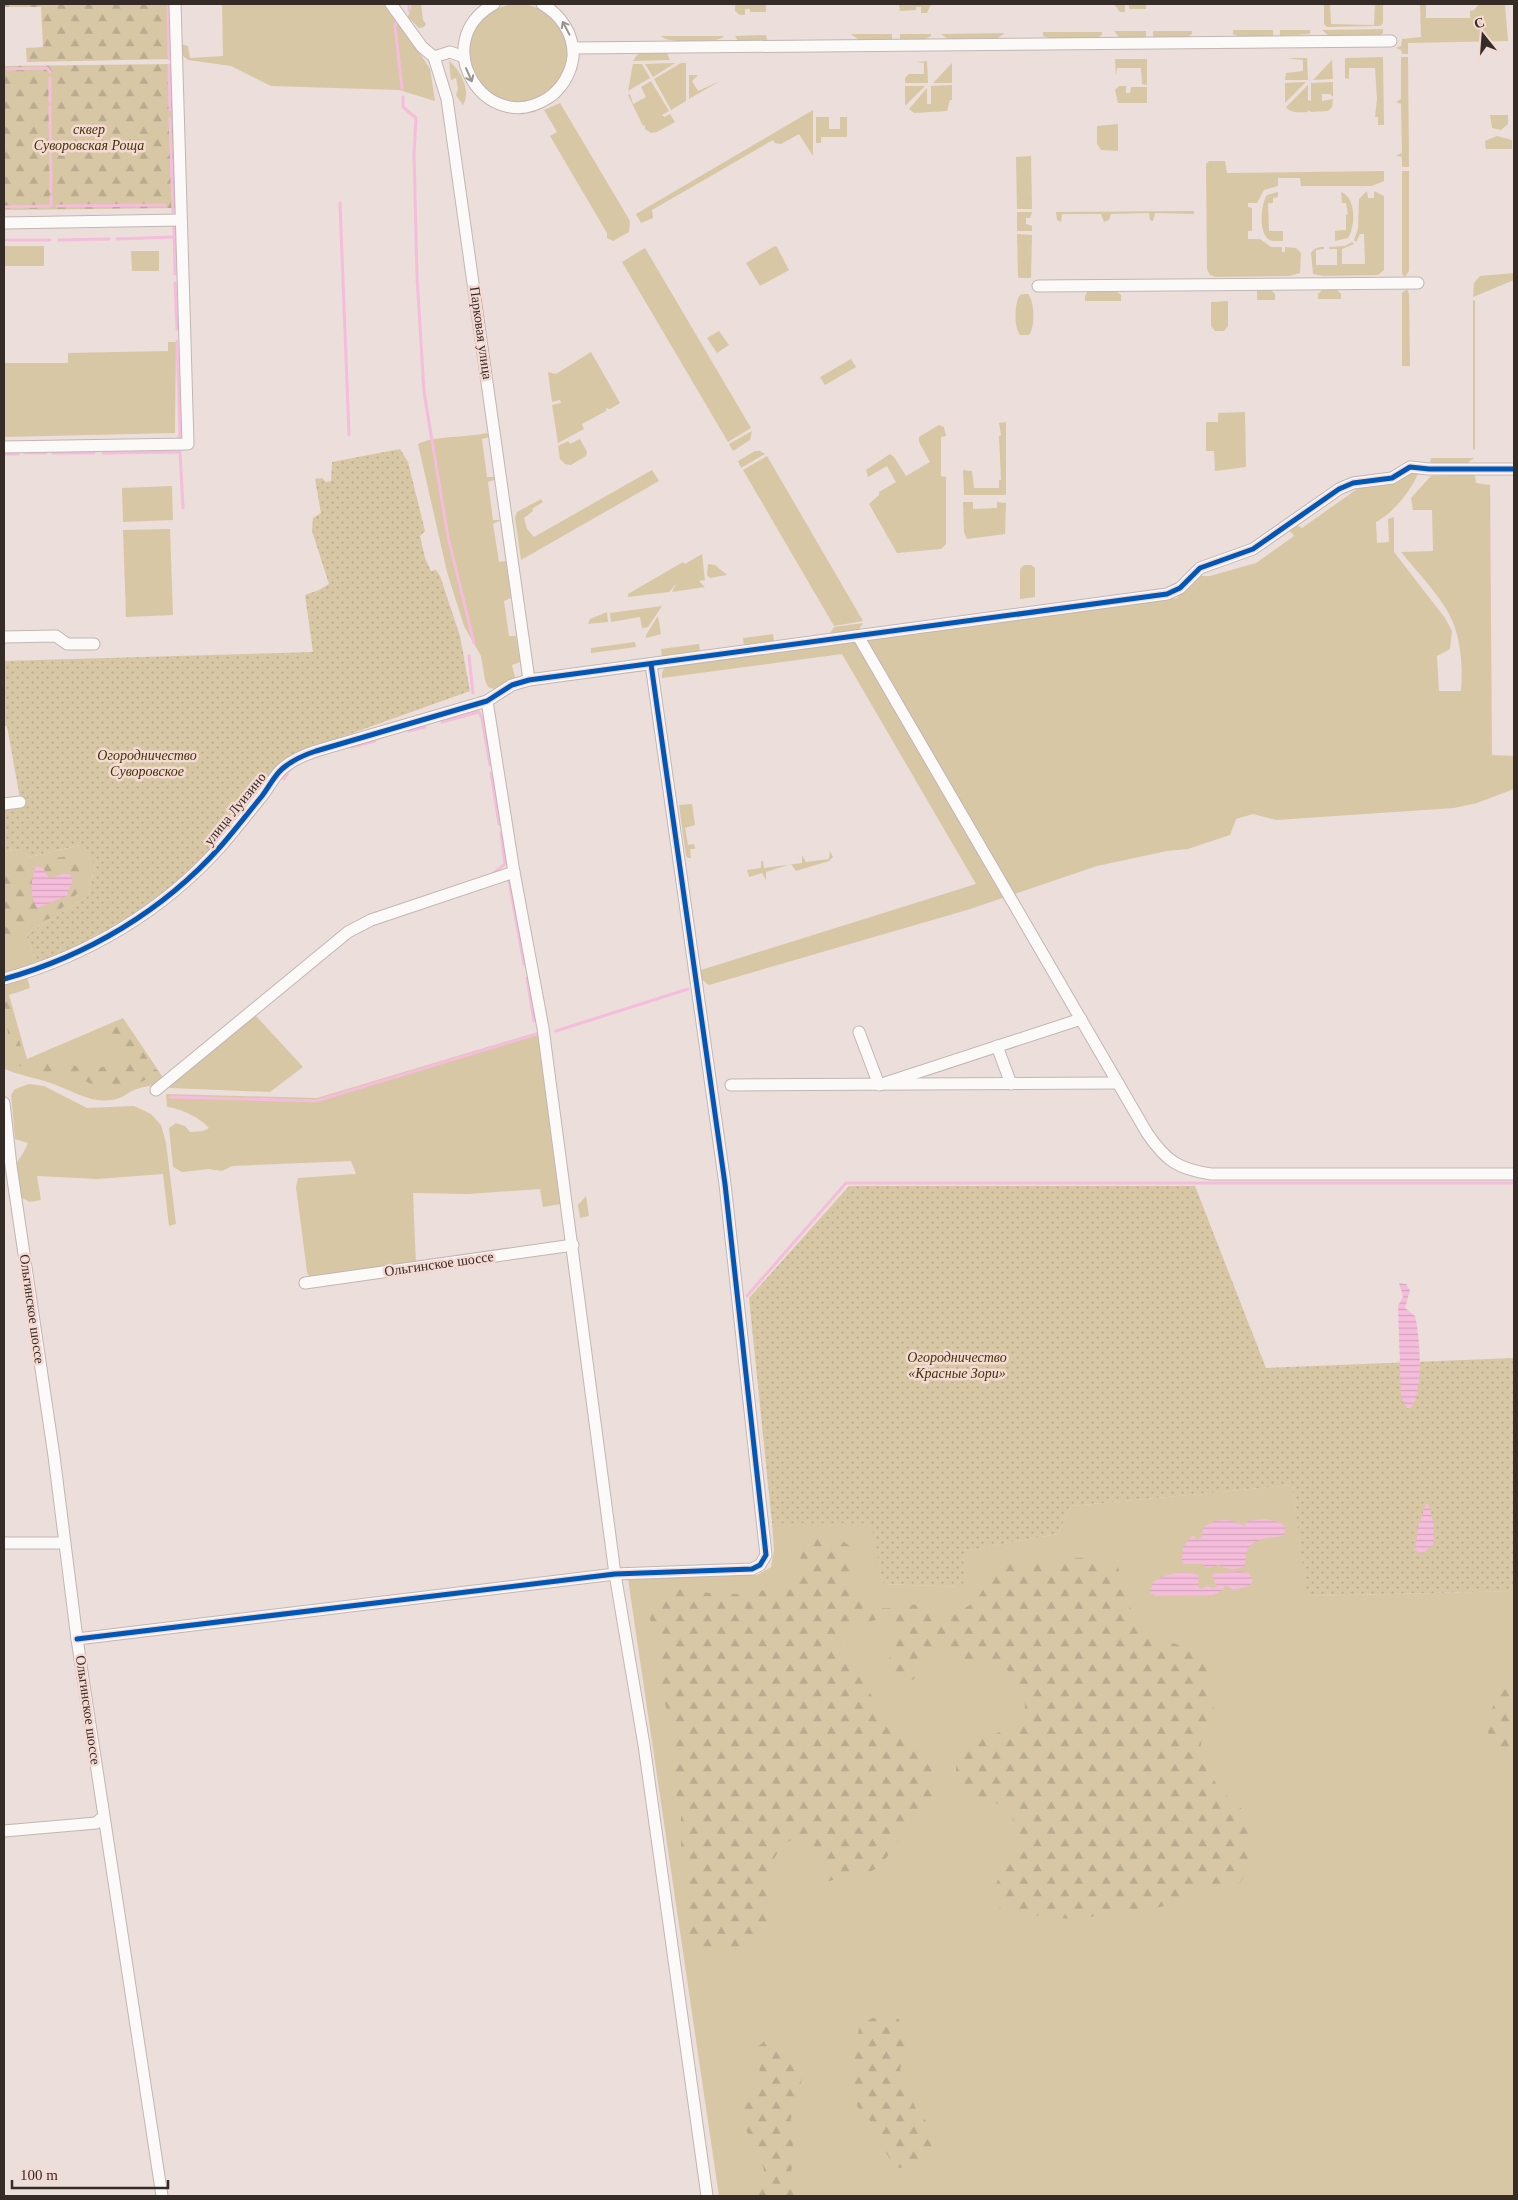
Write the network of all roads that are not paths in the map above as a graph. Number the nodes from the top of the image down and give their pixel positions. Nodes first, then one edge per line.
1 (175, 4) edge
2 (391, 4) edge
3 (494, 4) edge
4 (542, 4) edge
5 (1391, 41) dead end
6 (572, 48) junction
7 (434, 57) junction
8 (464, 57) junction
9 (181, 220) junction
10 (4, 223) edge
11 (1418, 283) dead end
12 (1038, 286) dead end
13 (4, 447) edge
14 (1514, 469) edge
15 (858, 636) junction
16 (4, 637) edge
17 (94, 644) dead end
18 (651, 664) junction
19 (529, 680) junction
20 (487, 702) junction
21 (20, 802) dead end
22 (4, 804) edge
23 (514, 872) junction
24 (4, 979) edge
25 (1081, 1018) junction
26 (859, 1032) dead end
27 (997, 1046) junction
28 (879, 1084) junction
29 (1011, 1084) junction
30 (1118, 1084) junction
31 (731, 1085) dead end
32 (156, 1090) dead end
33 (4, 1103) edge
34 (7, 1166) edge
35 (1514, 1174) edge
36 (573, 1246) junction
37 (304, 1283) dead end
38 (4, 1543) edge
39 (64, 1543) junction
40 (615, 1574) junction
41 (77, 1639) junction
42 (103, 1817) junction
43 (4, 1831) edge
44 (162, 2196) edge
45 (707, 2196) edge

1 - 9 street
2 - 7 street, Парковая улица
3 - 8 street
6 -> 4 street
5 - 6 street
8 -> 6 street
7 - 8 street
7 - 19 street, Парковая улица
9 - 10 street
9 - 13 street
11 - 12 street
14 - 15 street, улица Луизино
15 - 18 street, улица Луизино
15 - 25 street
16 - 17 street
18 - 19 street, улица Луизино
18 - 40 street
19 - 20 street, улица Луизино
20 - 23 street
20 - 24 street, улица Луизино
21 - 22 street
23 - 32 street
23 - 36 street
25 - 27 street
25 - 30 street
26 - 28 street
27 - 28 street
27 - 29 street
28 - 29 street
28 - 31 street
29 - 30 street
30 - 35 street
33 - 34 street, Ольгинское шоссе
34 - 39 street, Ольгинское шоссе
36 - 37 street, Ольгинское шоссе
36 - 40 street
38 - 39 street
39 - 41 street, Ольгинское шоссе
40 - 41 street
40 - 45 street
41 - 42 street, Ольгинское шоссе
42 - 43 street
42 - 44 street, Ольгинское шоссе

